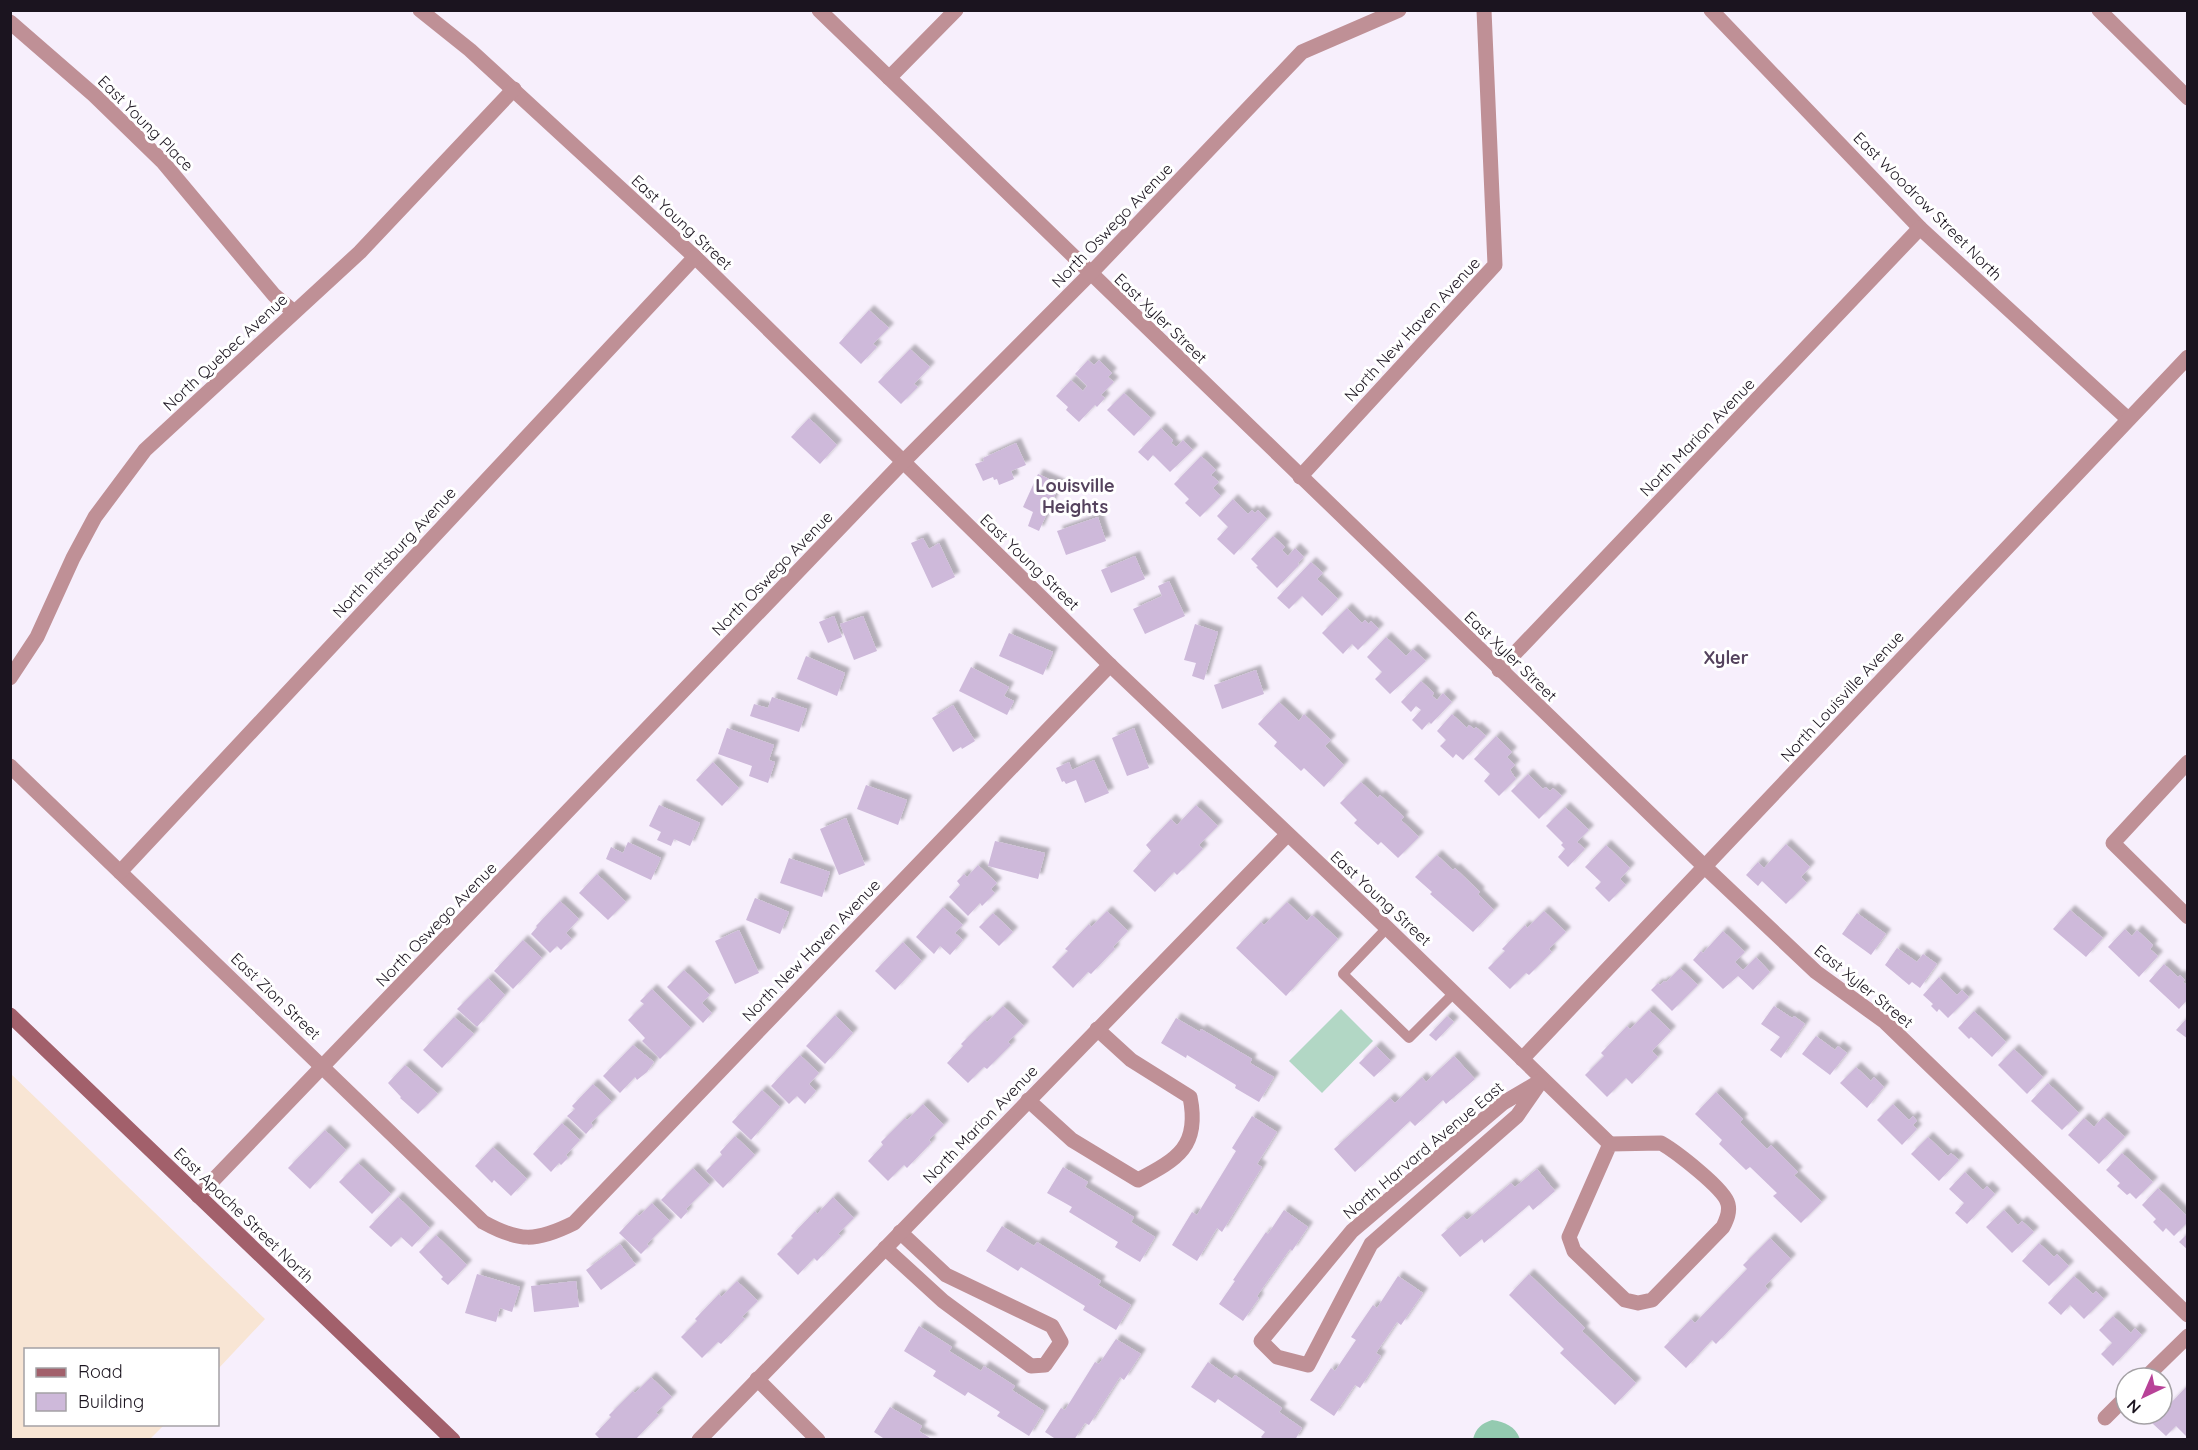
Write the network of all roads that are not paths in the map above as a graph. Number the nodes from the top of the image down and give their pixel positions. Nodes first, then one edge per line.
1 (420, 10) edge
2 (819, 10) edge
3 (956, 10) edge
4 (1399, 10) edge
5 (1484, 10) edge
6 (1711, 10) edge
7 (2099, 10) edge
8 (10, 22) edge
9 (889, 78) junction
10 (514, 89) junction
11 (2187, 98) edge
12 (1920, 228) junction
13 (695, 257) junction
14 (1090, 274) junction
15 (294, 312) junction
16 (2187, 357) edge
17 (2128, 419) junction
18 (903, 462) junction
19 (1300, 477) junction
20 (1110, 665) junction
21 (1499, 670) junction
22 (10, 678) edge
23 (2187, 762) edge
24 (10, 766) edge
25 (1287, 835) junction
26 (1705, 867) junction
27 (120, 872) junction
28 (2187, 917) edge
29 (1387, 928) junction
30 (1454, 993) junction
31 (10, 1016) edge
32 (1097, 1029) junction
33 (1522, 1059) junction
34 (324, 1067) junction
35 (1542, 1080) junction
36 (1028, 1100) junction
37 (1610, 1144) junction
38 (198, 1196) junction
39 (900, 1232) junction
40 (524, 1238) joint
41 (885, 1248) junction
42 (2187, 1315) edge
43 (2187, 1336) edge
44 (2157, 1366) edge
45 (757, 1379) junction
46 (2114, 1409) edge
47 (2105, 1418) dead end
48 (453, 1440) edge
49 (699, 1440) edge
50 (818, 1440) edge

1 - 10 street, East Young Street
2 - 9 street, East Xyler Street
3 - 9 street
4 - 14 street, North Oswego Avenue
5 - 19 street, North New Haven Avenue
6 - 12 street, East Woodrow Street North
7 - 11 street
8 - 15 street, East Young Place
9 - 14 street, East Xyler Street
10 - 13 street, East Young Street
10 - 15 street, North Quebec Avenue
12 - 17 street, East Woodrow Street North
12 - 21 street, North Marion Avenue
13 - 18 street, East Young Street
13 - 27 street, North Pittsburg Avenue
14 - 18 street, North Oswego Avenue
14 - 19 street, East Xyler Street
15 - 22 street, North Quebec Avenue
16 - 17 street, North Louisville Avenue
17 - 26 street, North Louisville Avenue
18 - 20 street, East Young Street
18 - 34 street, North Oswego Avenue
19 - 21 street, East Xyler Street
20 - 25 street, East Young Street
20 - 40 street, North New Haven Avenue
21 - 26 street, East Xyler Street
23 - 28 street
24 - 27 street, East Zion Street
25 - 29 street, East Young Street
25 - 32 street, North Marion Avenue
26 - 33 street, North Louisville Avenue
26 - 42 street, East Xyler Street
27 - 34 street, East Zion Street
29 - 30 street, East Young Street
29 - 30 lane
30 - 33 street, East Young Street
31 - 38 main road, East Apache Street North
32 - 36 street, North Marion Avenue
32 - 36 street
33 - 35 street, East Young Street
34 - 38 street, North Oswego Avenue
34 - 40 street, East Zion Street
35 - 35 street, North Harvard Avenue East
35 - 37 street, East Young Street
36 - 39 street, North Marion Avenue
37 - 37 street
38 - 48 main road, East Apache Street North
39 - 41 street, North Marion Avenue
39 - 41 street
41 - 45 street, North Marion Avenue
43 - 44 street
45 - 49 street, North Marion Avenue
45 - 50 street
46 - 47 street

